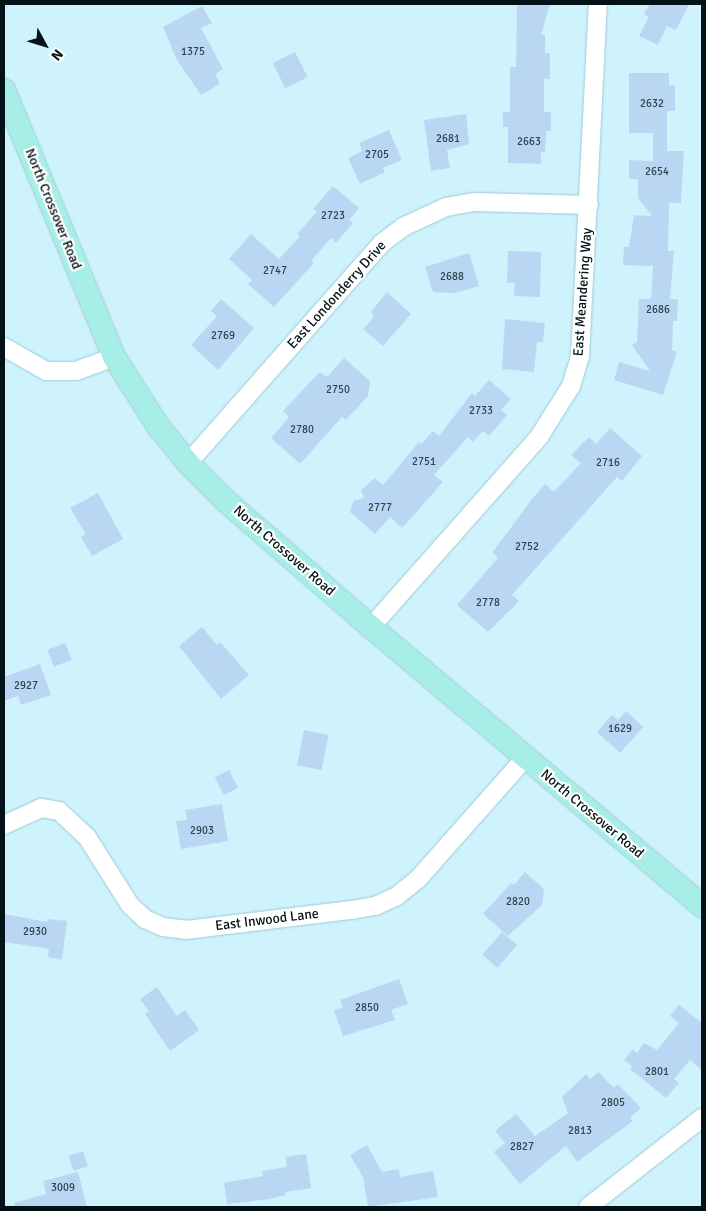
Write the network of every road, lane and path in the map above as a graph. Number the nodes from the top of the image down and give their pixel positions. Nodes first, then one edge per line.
1 (598, 4) edge
2 (4, 90) edge
3 (589, 205) junction
4 (4, 347) edge
5 (114, 357) junction
6 (188, 463) junction
7 (371, 627) junction
8 (526, 758) junction
9 (4, 825) edge
10 (702, 906) edge
11 (702, 1118) edge
12 (588, 1207) edge

1 - 3 street, East Meandering Way
2 - 5 main road, North Crossover Road
3 - 6 street, East Londonderry Drive
3 - 7 street, East Meandering Way
4 - 5 street
5 - 6 main road, North Crossover Road
6 - 7 main road, North Crossover Road
7 - 8 main road, North Crossover Road
8 - 9 street, East Inwood Lane
8 - 10 main road, North Crossover Road
11 - 12 street

